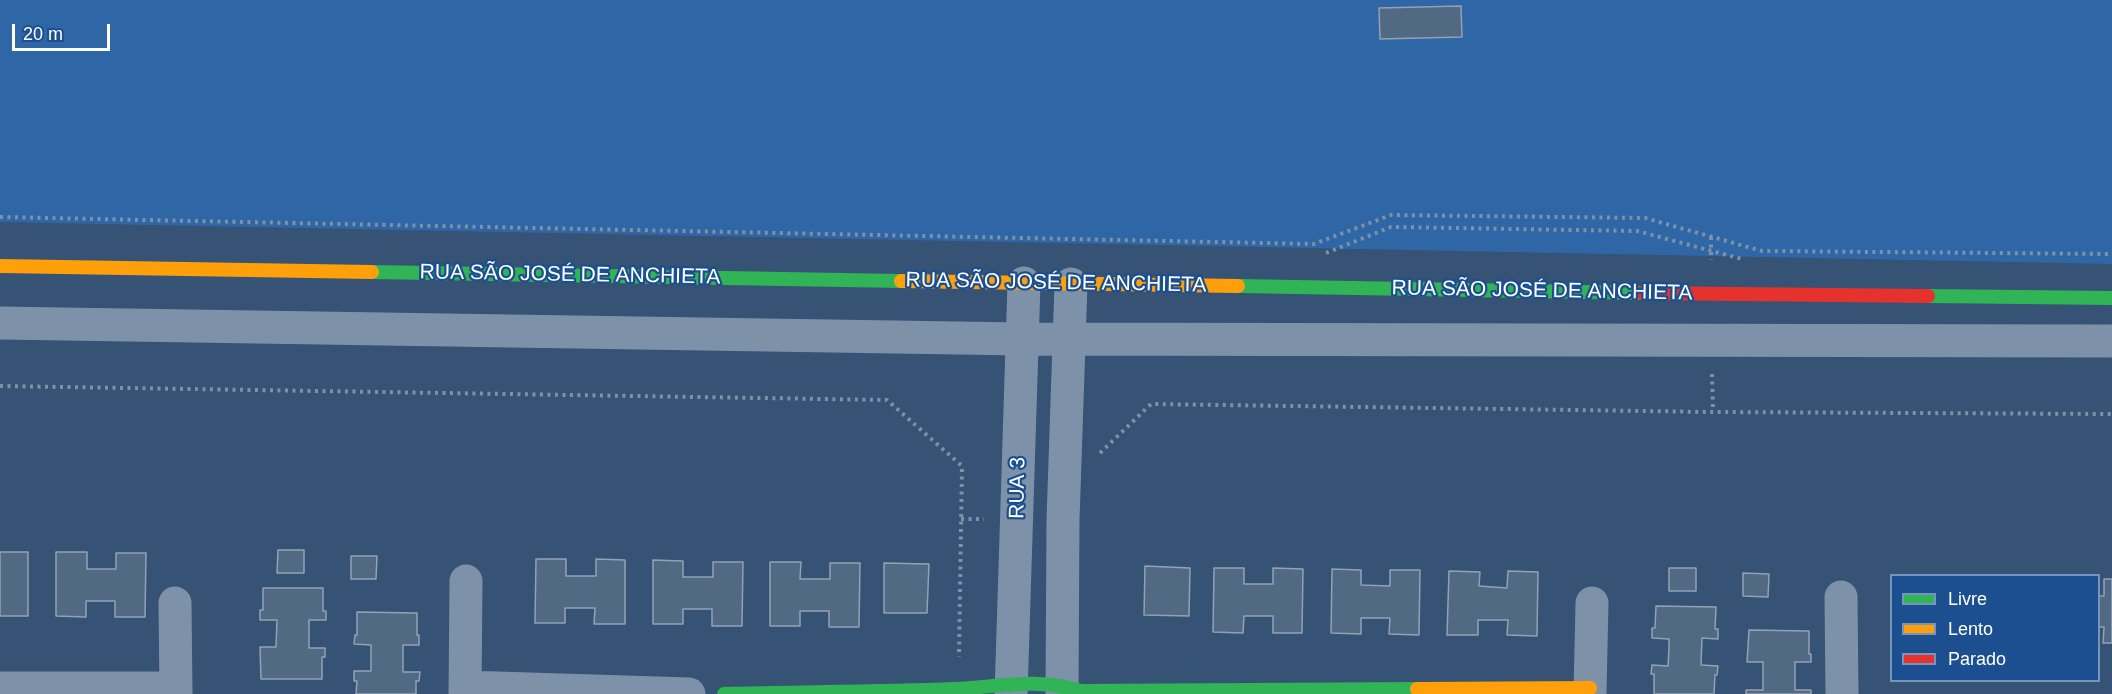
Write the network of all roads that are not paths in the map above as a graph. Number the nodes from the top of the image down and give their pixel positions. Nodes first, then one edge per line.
1 (0, 266) edge
2 (1024, 283) junction
3 (1071, 284) junction
4 (2112, 298) edge
5 (0, 323) edge
6 (1070, 338) junction
7 (1022, 339) junction
8 (2112, 341) edge
9 (466, 580) dead end
10 (1841, 597) dead end
11 (175, 603) dead end
12 (1592, 603) dead end
13 (0, 688) edge
14 (1011, 688) edge
15 (1062, 689) edge
16 (176, 691) edge
17 (465, 691) edge
18 (1590, 691) edge
19 (1341, 692) edge
20 (689, 694) edge
21 (724, 694) edge
22 (1842, 694) edge

1 - 2 street, RUA SÃO JOSÉ DE ANCHIETA
2 - 3 street, RUA SÃO JOSÉ DE ANCHIETA
2 - 7 street, RUA 3
3 - 4 street, RUA SÃO JOSÉ DE ANCHIETA
3 - 6 street
5 - 7 street
6 - 7 street
6 - 8 street
6 - 15 street
7 - 14 street, RUA 3
9 - 17 street
10 - 22 street
11 - 16 street
12 - 18 street
13 - 16 street
14 - 15 street
14 - 21 street
15 - 19 street
17 - 20 street
18 - 19 street

